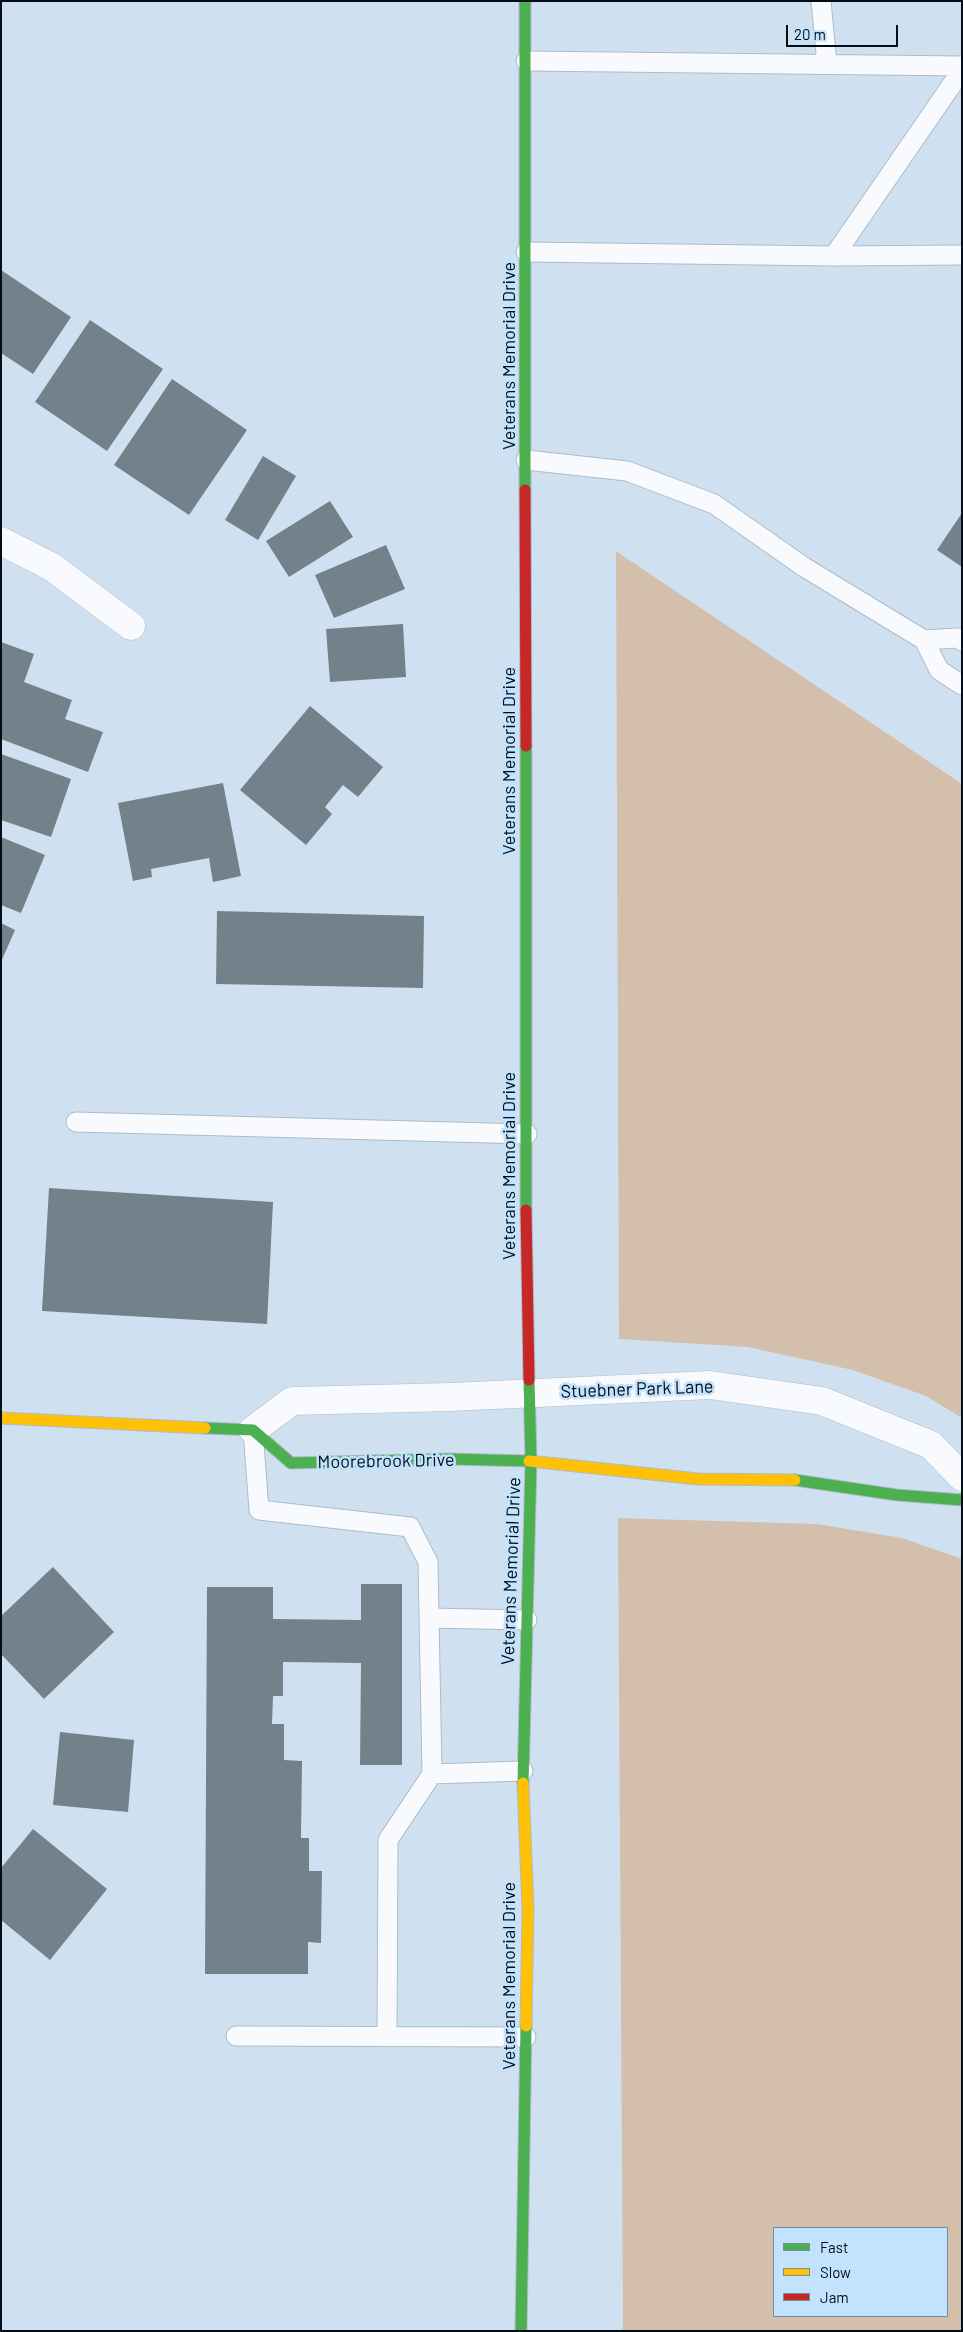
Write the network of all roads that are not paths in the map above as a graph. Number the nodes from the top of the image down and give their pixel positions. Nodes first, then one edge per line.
1 (525, 1) edge
2 (821, 1) edge
3 (526, 62) junction
4 (827, 64) junction
5 (962, 66) edge
6 (962, 70) edge
7 (526, 252) junction
8 (962, 255) edge
9 (834, 256) junction
10 (526, 460) junction
11 (1, 541) edge
12 (131, 626) dead end
13 (924, 640) junction
14 (962, 641) edge
15 (962, 686) edge
16 (76, 1122) dead end
17 (527, 1134) junction
18 (529, 1393) junction
19 (1, 1418) edge
20 (253, 1430) junction
21 (531, 1460) junction
22 (962, 1477) edge
23 (962, 1500) edge
24 (429, 1618) junction
25 (527, 1620) junction
26 (523, 1771) junction
27 (432, 1774) junction
28 (236, 2036) dead end
29 (387, 2037) junction
30 (526, 2037) junction
31 (521, 2331) edge

1 - 3 main road, Veterans Memorial Drive
2 - 4 lane
3 - 4 lane
3 - 7 main road, Veterans Memorial Drive
4 - 5 lane
6 - 9 lane
7 - 9 lane
7 - 10 main road, Veterans Memorial Drive
8 - 9 lane
10 - 13 lane
10 - 17 main road, Veterans Memorial Drive
11 - 12 street
13 - 14 lane
13 - 15 lane
16 - 17 lane
17 - 18 main road, Veterans Memorial Drive
18 - 20 street
18 - 21 main road, Veterans Memorial Drive
18 - 22 street, Stuebner Park Lane
19 - 20 main road
20 - 21 main road, Moorebrook Drive
20 - 24 lane
21 - 23 main road
21 - 25 main road, Veterans Memorial Drive
24 - 25 lane
24 - 27 lane
25 - 26 main road, Veterans Memorial Drive
26 - 27 lane
26 - 30 main road, Veterans Memorial Drive
27 - 29 lane
28 - 29 lane
29 - 30 lane
30 - 31 main road, Veterans Memorial Drive

